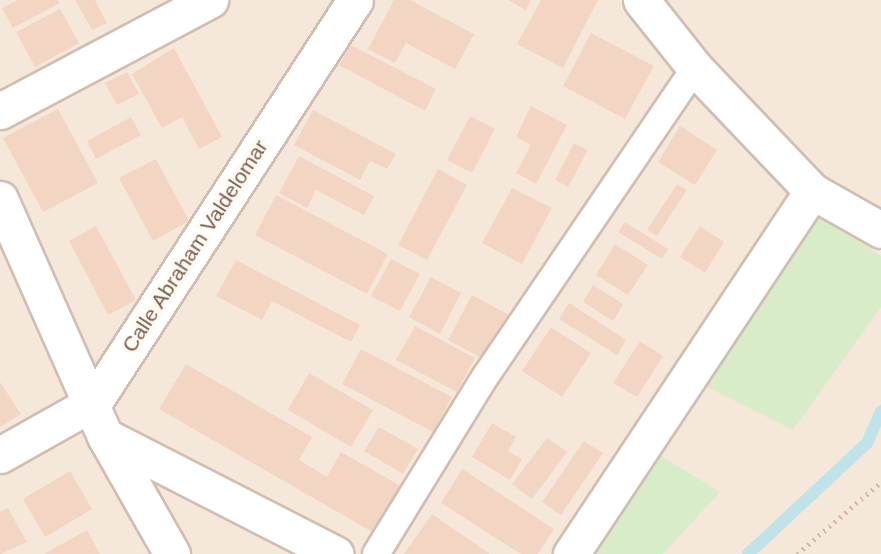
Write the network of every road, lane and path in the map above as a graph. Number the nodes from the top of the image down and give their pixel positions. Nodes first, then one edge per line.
1 (210, 0) edge
2 (355, 0) edge
3 (641, 0) edge
4 (695, 68) junction
5 (0, 111) edge
6 (812, 191) junction
7 (0, 199) edge
8 (881, 230) edge
9 (94, 402) junction
10 (105, 436) junction
11 (0, 455) edge
12 (881, 482) edge
13 (172, 554) edge
14 (336, 554) edge
15 (376, 554) edge
16 (571, 554) edge
17 (797, 554) edge

1 - 5 street
2 - 9 street, Calle Abraham Valdelomar
3 - 4 street
4 - 6 street
4 - 15 street
6 - 8 street
6 - 16 street
7 - 9 street
9 - 10 street
9 - 11 street, Calle Abraham Valdelomar
10 - 13 street
10 - 14 street
12 - 17 path

